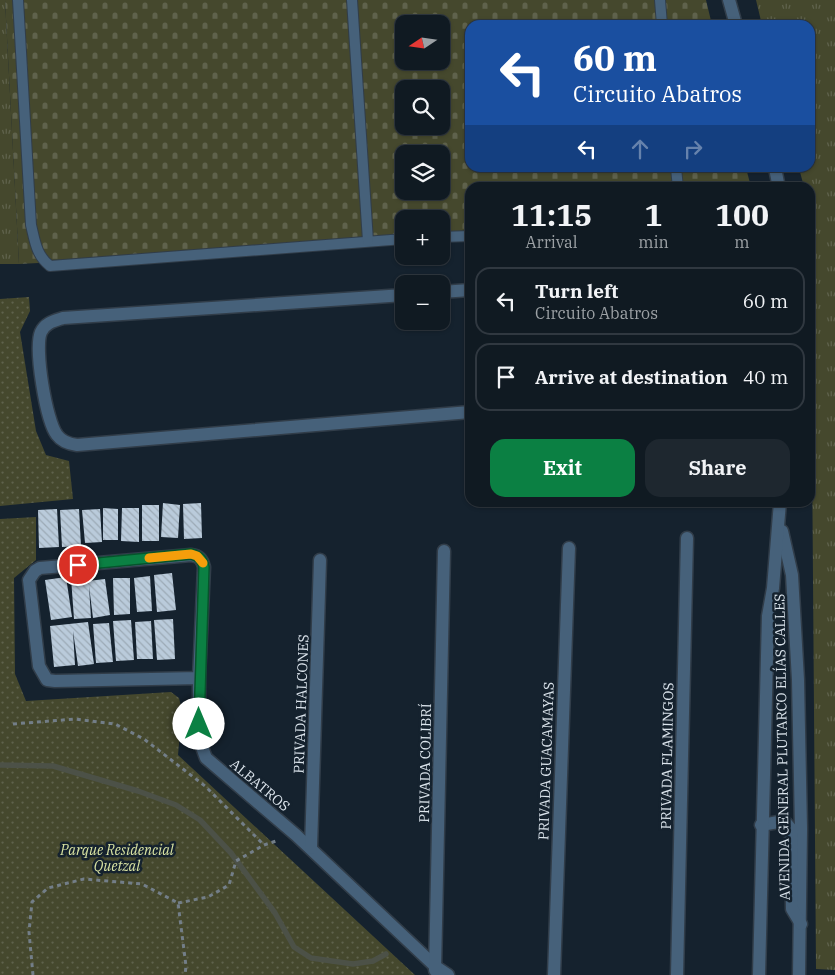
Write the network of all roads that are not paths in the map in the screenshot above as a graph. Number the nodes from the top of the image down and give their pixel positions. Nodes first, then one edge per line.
1 (18, 0) edge
2 (352, 0) edge
3 (660, 0) edge
4 (729, 0) edge
5 (662, 20) edge
6 (735, 20) edge
7 (465, 236) edge
8 (450, 237) edge
9 (395, 240) edge
10 (368, 242) junction
11 (465, 290) edge
12 (450, 291) edge
13 (395, 296) edge
14 (465, 412) edge
15 (780, 507) edge
16 (779, 519) junction
17 (687, 538) dead end
18 (569, 548) dead end
19 (444, 551) dead end
20 (320, 560) dead end
21 (199, 678) junction
22 (761, 825) junction
23 (311, 848) junction
24 (802, 925) junction
25 (435, 971) edge
26 (448, 975) edge
27 (554, 975) edge
28 (677, 975) edge
29 (759, 975) edge
30 (799, 975) edge

1 - 10 lane
2 - 10 lane
3 - 5 lane
4 - 6 street
7 - 8 lane
9 - 10 lane
11 - 12 street
13 - 14 street
15 - 16 street, AVENIDA GENERAL PLUTARCO ELÍAS CALLES
16 - 22 street, AVENIDA GENERAL PLUTARCO ELÍAS CALLES
16 - 24 street, AVENIDA GENERAL PLUTARCO ELÍAS CALLES
17 - 28 street, PRIVADA FLAMINGOS
18 - 27 street, PRIVADA GUACAMAYAS
19 - 25 street, PRIVADA COLIBRÍ
20 - 23 street, PRIVADA HALCONES
21 - 21 street, ALBATROS
21 - 23 street, ALBATROS
22 - 24 street
22 - 29 street, AVENIDA GENERAL PLUTARCO ELÍAS CALLES
23 - 25 street, ALBATROS
24 - 30 street, AVENIDA GENERAL PLUTARCO ELÍAS CALLES
25 - 26 street, ALBATROS

